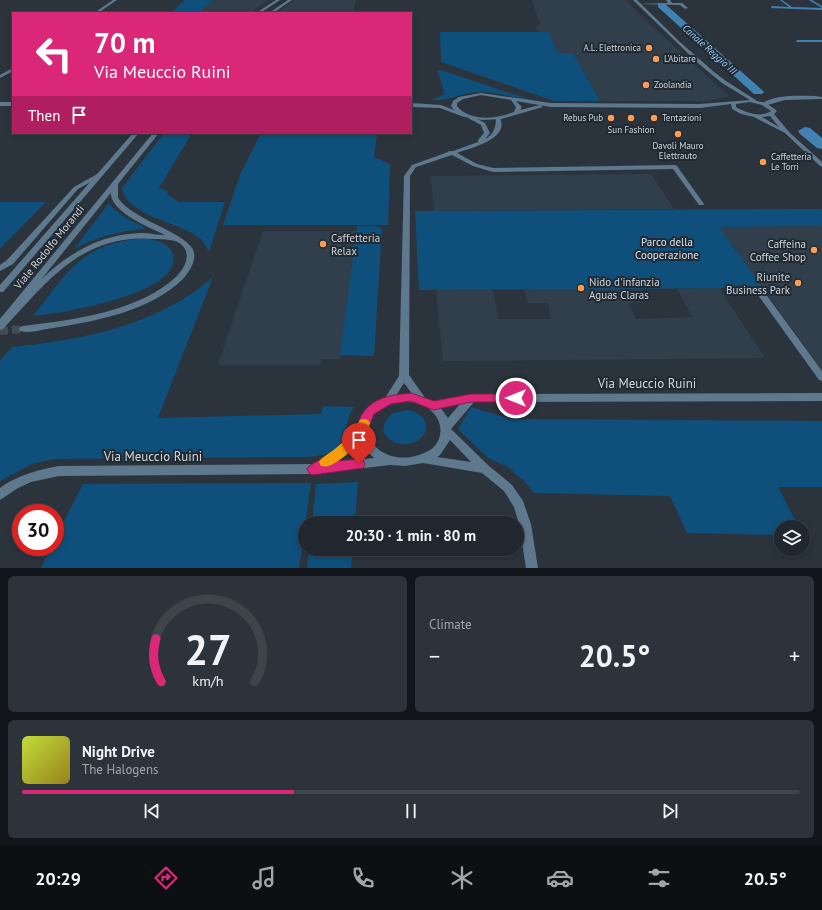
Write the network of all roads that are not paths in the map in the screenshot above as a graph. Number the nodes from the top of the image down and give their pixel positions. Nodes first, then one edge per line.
1 (115, 0) edge
2 (278, 0) edge
3 (290, 0) edge
4 (635, 0) edge
5 (668, 0) edge
6 (684, 0) edge
7 (640, 4) junction
8 (671, 4) junction
9 (686, 8) dead end
10 (97, 12) edge
11 (260, 12) edge
12 (272, 12) edge
13 (12, 70) edge
14 (0, 77) edge
15 (725, 82) junction
16 (788, 98) junction
17 (822, 98) edge
18 (513, 101) junction
19 (455, 102) junction
20 (736, 102) junction
21 (756, 102) junction
22 (0, 104) edge
23 (12, 104) edge
24 (764, 104) junction
25 (412, 105) edge
26 (420, 105) junction
27 (551, 105) junction
28 (700, 106) junction
29 (771, 107) junction
30 (516, 113) junction
31 (742, 113) junction
32 (461, 114) junction
33 (772, 114) junction
34 (753, 115) junction
35 (470, 117) junction
36 (498, 119) junction
37 (135, 134) edge
38 (155, 134) edge
39 (788, 134) junction
40 (478, 144) junction
41 (451, 152) junction
42 (822, 165) edge
43 (101, 174) junction
44 (115, 183) junction
45 (701, 204) dead end
46 (179, 239) junction
47 (0, 269) edge
48 (0, 290) edge
49 (762, 295) dead end
50 (0, 326) edge
51 (23, 329) tunnel mouth
52 (404, 376) junction
53 (822, 378) edge
54 (822, 397) edge
55 (471, 398) junction
56 (389, 400) junction
57 (422, 400) junction
58 (433, 405) junction
59 (362, 429) junction
60 (447, 429) junction
61 (423, 460) junction
62 (389, 461) junction
63 (313, 469) junction
64 (485, 469) junction
65 (0, 495) edge
66 (532, 568) edge

1 - 10 street
2 - 11 street
3 - 12 street
4 - 7 street
5 - 8 street
6 - 8 street
7 - 8 street
7 - 15 street
8 - 9 street
13 - 14 street
15 - 20 street
15 - 21 street
16 - 17 street
16 - 24 street
16 - 29 street
18 - 19 street
18 - 27 street
18 - 30 street
19 - 26 street
19 - 32 street
20 - 21 street
20 - 28 street
20 - 31 street
21 - 24 street
22 - 23 street
24 - 29 street
25 - 26 street
26 - 32 street
27 - 28 street
27 - 30 street
28 - 31 street
29 - 33 street
30 - 36 street
31 - 34 street
32 - 35 street
33 - 34 street
33 - 39 street
34 - 39 street
35 - 36 street
35 - 40 street
36 - 40 street
37 - 43 street, Viale Rodolfo Morandi
38 - 44 street, Viale Rodolfo Morandi
39 - 42 street
40 - 41 street
41 - 45 street
41 - 52 street
43 - 47 street, Viale Rodolfo Morandi
43 - 48 street, Viale Rodolfo Morandi
44 - 46 street
44 - 50 street, Viale Rodolfo Morandi
46 - 50 street, Viale Rodolfo Morandi
46 - 51 street
49 - 53 street
52 - 56 street, Via Meuccio Ruini
52 - 57 street, Via Meuccio Ruini
54 - 55 street, Via Meuccio Ruini
55 - 58 street, Via Meuccio Ruini
55 - 60 street, Via Meuccio Ruini
56 - 57 street, Via Meuccio Ruini
56 - 59 street, Via Meuccio Ruini
57 - 58 street, Via Meuccio Ruini
58 - 60 street, Via Meuccio Ruini
59 - 62 street, Via Meuccio Ruini
59 - 63 street, Via Meuccio Ruini
60 - 61 street, Via Meuccio Ruini
60 - 64 street, Via Meuccio Ruini
61 - 62 street, Via Meuccio Ruini
61 - 64 street, Via Meuccio Ruini
62 - 63 street, Via Meuccio Ruini
63 - 65 street, Via Meuccio Ruini
64 - 66 street, Via Meuccio Ruini

